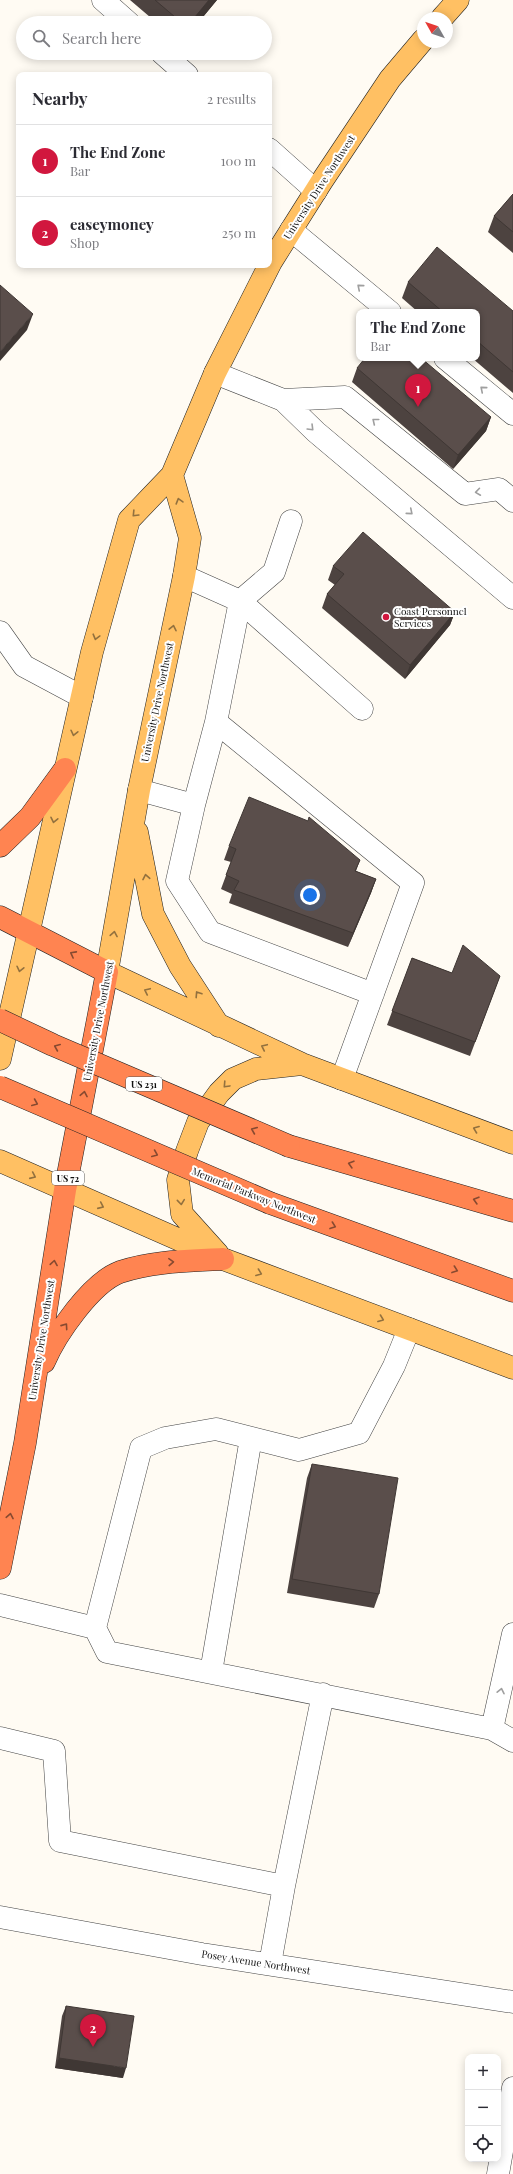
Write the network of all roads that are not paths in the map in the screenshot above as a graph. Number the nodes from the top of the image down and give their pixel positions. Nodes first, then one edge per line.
1 (103, 0) edge
2 (458, 0) edge
3 (447, 12) edge
4 (121, 16) edge
5 (417, 47) edge
6 (170, 60) edge
7 (183, 72) edge
8 (272, 152) edge
9 (316, 191) junction
10 (291, 230) junction
11 (272, 260) edge
12 (268, 268) edge
13 (386, 309) edge
14 (449, 361) edge
15 (215, 373) junction
16 (284, 400) junction
17 (513, 414) edge
18 (172, 475) junction
19 (513, 501) edge
20 (291, 521) dead end
21 (184, 576) junction
22 (513, 598) edge
23 (240, 601) junction
24 (0, 632) edge
25 (82, 697) junction
26 (362, 709) dead end
27 (216, 722) junction
28 (65, 768) junction
29 (139, 790) junction
30 (194, 805) junction
31 (134, 819) junction
32 (0, 846) edge
33 (0, 917) edge
34 (29, 931) junction
35 (108, 972) junction
36 (373, 994) junction
37 (0, 1020) edge
38 (220, 1026) junction
39 (0, 1059) edge
40 (302, 1064) junction
41 (342, 1079) junction
42 (0, 1087) edge
43 (513, 1143) edge
44 (0, 1161) edge
45 (65, 1190) junction
46 (513, 1211) edge
47 (222, 1259) junction
48 (513, 1291) edge
49 (409, 1329) junction
50 (513, 1368) edge
51 (34, 1385) junction
52 (251, 1438) junction
53 (0, 1568) edge
54 (0, 1605) edge
55 (96, 1628) junction
56 (513, 1634) edge
57 (211, 1672) junction
58 (323, 1694) junction
59 (492, 1729) junction
60 (0, 1738) edge
61 (513, 1741) edge
62 (284, 1886) junction
63 (0, 1917) edge
64 (270, 1964) junction
65 (513, 2002) edge
66 (513, 2088) edge
67 (498, 2174) edge

1 - 4 street
2 - 3 main road
5 - 9 main road, University Drive Northwest
6 - 7 street
8 - 9 street
9 - 10 main road, University Drive Northwest
10 - 11 main road, University Drive Northwest
13 -> 10 street
12 - 15 main road, University Drive Northwest
17 -> 14 street
15 - 16 street
15 - 18 main road, University Drive Northwest
19 -> 16 street
16 -> 22 street
21 -> 18 main road, University Drive Northwest
18 -> 25 main road, University Drive Northwest
20 - 23 street
21 - 23 street
29 -> 21 main road, University Drive Northwest
23 - 26 street
23 - 27 street
24 - 25 street
25 -> 28 main road, University Drive Northwest
27 - 30 street
27 - 36 street
28 - 32 highway
28 -> 34 main road, University Drive Northwest
29 - 30 street
29 - 31 main road, University Drive Northwest
30 - 36 street
35 -> 31 main road, University Drive Northwest
38 -> 31 main road
33 - 34 highway
35 -> 34 highway
34 -> 39 main road, University Drive Northwest
38 -> 35 main road
45 -> 35 highway, University Drive Northwest / US 72
36 - 41 street
46 -> 37 highway, US 231, bridge
40 -> 38 main road
40 - 41 main road
40 -> 47 main road
43 -> 41 main road
42 -> 48 highway, Memorial Parkway Northwest, bridge
44 -> 45 main road
45 -> 47 main road
51 -> 45 highway, University Drive Northwest / US 72
47 -> 49 main road
51 -> 47 highway
49 - 50 main road
49 - 52 street
53 -> 51 highway, University Drive Northwest / US 72
52 - 55 street
52 - 57 street
54 - 55 street
55 - 57 street
59 -> 56 street
57 - 58 street
58 - 59 street
58 - 62 street
59 - 61 street
60 - 62 street
62 - 64 street
63 - 64 street, Posey Avenue Northwest
64 - 65 street, Posey Avenue Northwest
66 - 67 street

